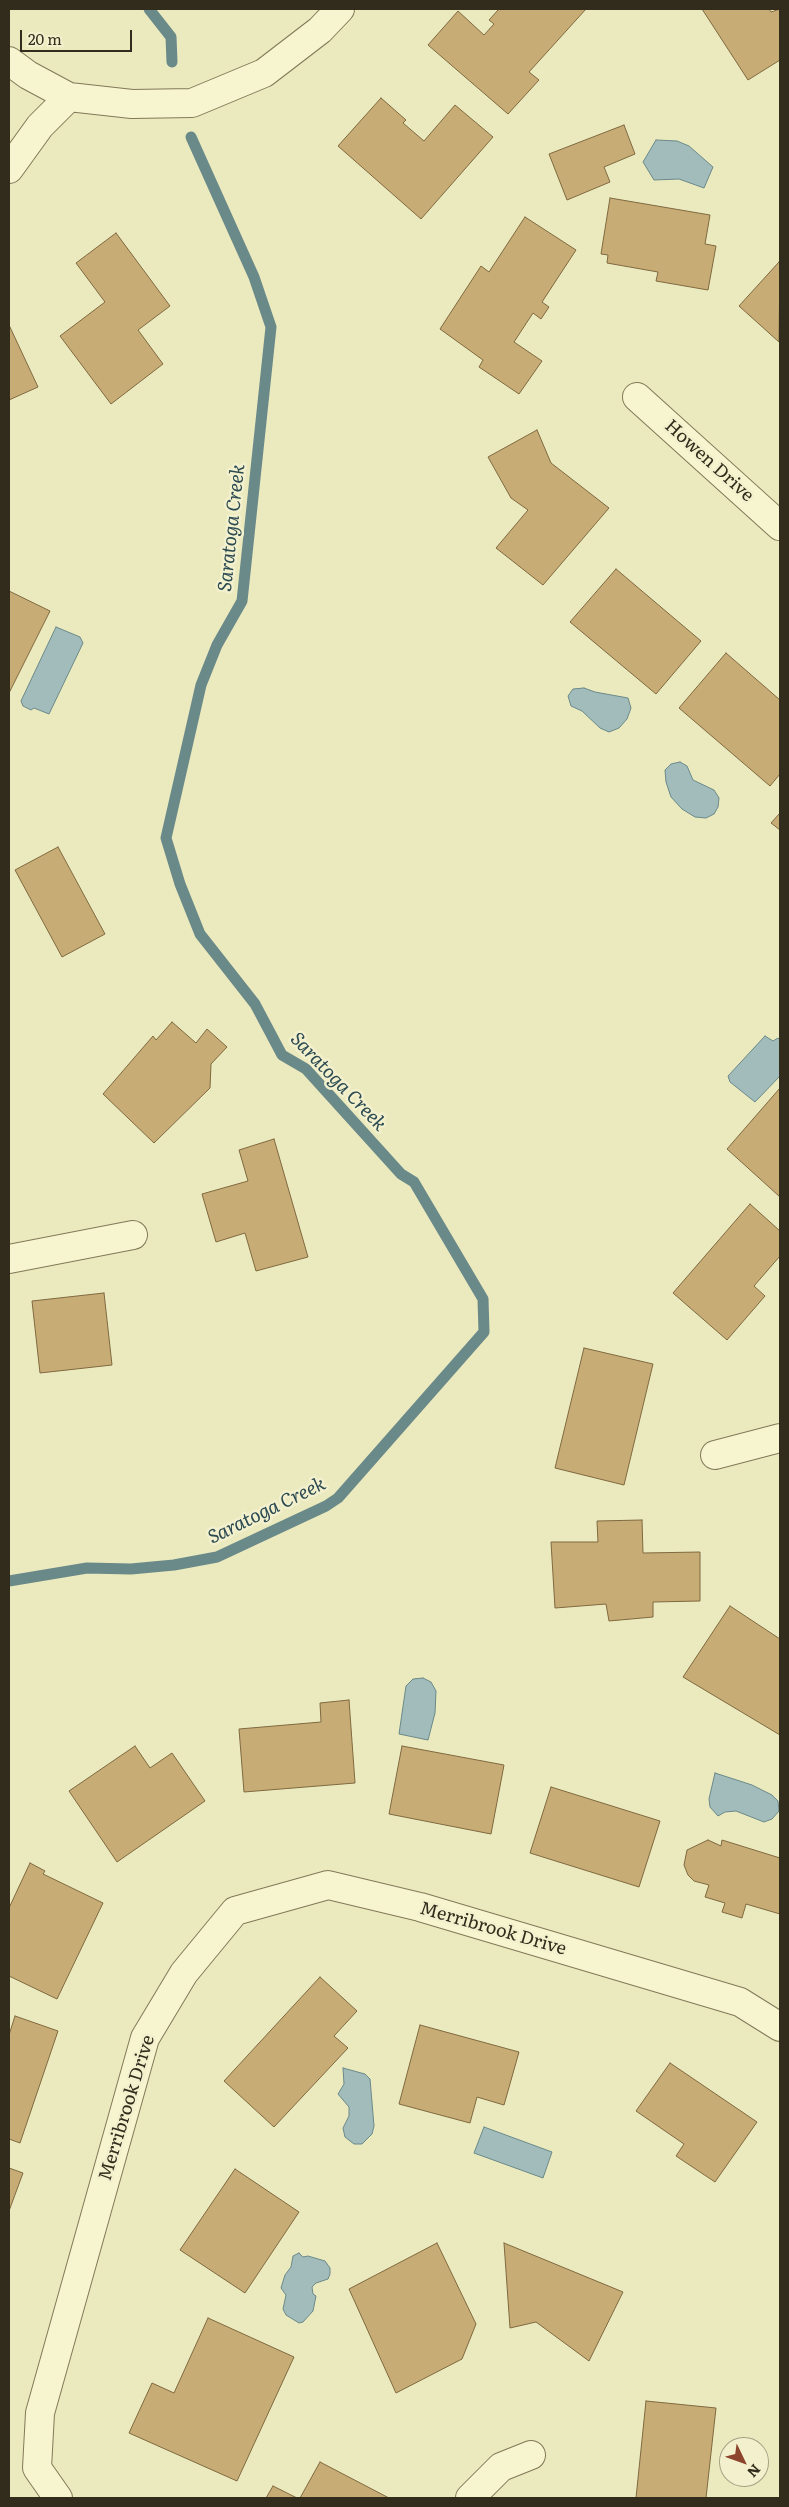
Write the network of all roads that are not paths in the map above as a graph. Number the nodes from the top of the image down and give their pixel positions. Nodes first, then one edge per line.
1 (340, 9) edge
2 (9, 61) edge
3 (70, 97) junction
4 (9, 170) edge
5 (637, 397) dead end
6 (780, 526) edge
7 (133, 1235) dead end
8 (9, 1260) edge
9 (780, 1438) edge
10 (715, 1455) dead end
11 (780, 2027) edge
12 (531, 2455) dead end
13 (58, 2498) edge
14 (470, 2498) edge

1 - 3 street
2 - 3 street
3 - 4 street
5 - 6 street, Howen Drive
7 - 8 street
9 - 10 street
11 - 13 street, Merribrook Drive
12 - 14 street

